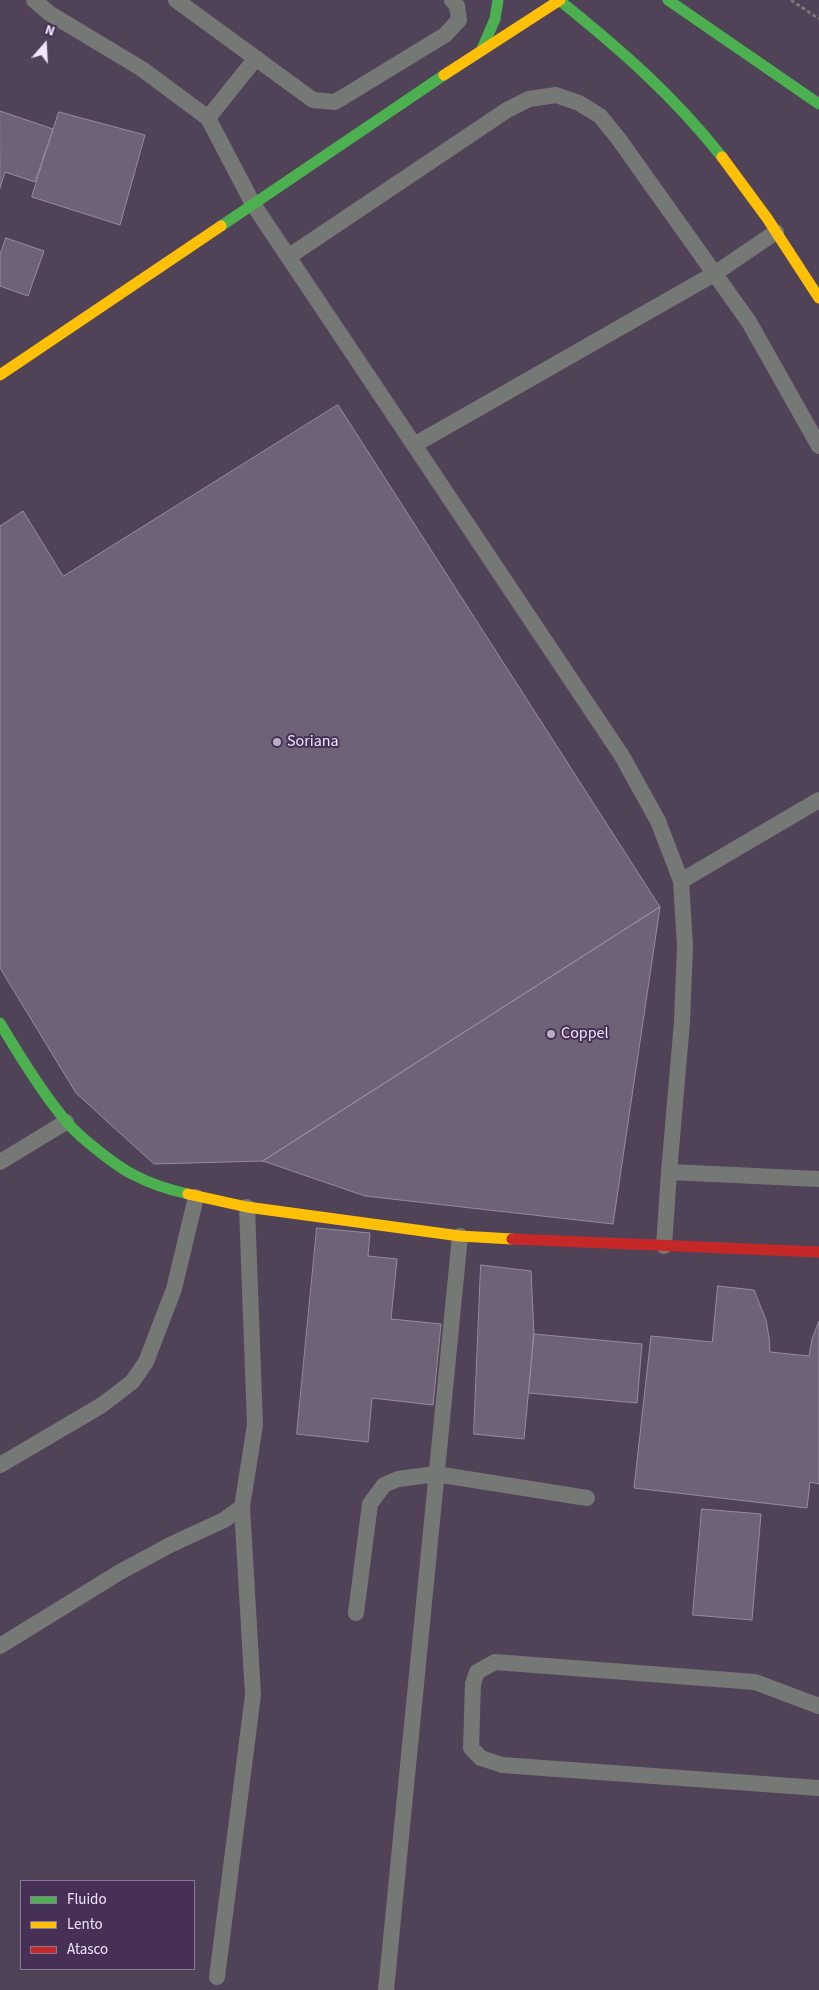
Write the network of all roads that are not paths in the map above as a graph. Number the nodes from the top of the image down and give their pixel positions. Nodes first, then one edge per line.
1 (34, 0) edge
2 (176, 0) edge
3 (452, 0) edge
4 (498, 0) edge
5 (559, 0) edge
6 (668, 0) edge
7 (482, 49) junction
8 (256, 58) junction
9 (819, 104) edge
10 (208, 118) junction
11 (253, 204) junction
12 (776, 232) junction
13 (288, 257) junction
14 (714, 274) junction
15 (819, 298) edge
16 (0, 375) edge
17 (414, 445) junction
18 (819, 446) edge
19 (819, 800) edge
20 (681, 881) junction
21 (0, 1023) edge
22 (66, 1122) junction
23 (0, 1162) edge
24 (669, 1172) junction
25 (819, 1179) edge
26 (196, 1197) junction
27 (247, 1207) junction
28 (460, 1236) junction
29 (664, 1246) junction
30 (819, 1252) edge
31 (0, 1465) edge
32 (436, 1474) junction
33 (587, 1498) dead end
34 (242, 1507) junction
35 (356, 1613) dead end
36 (0, 1646) edge
37 (819, 1706) edge
38 (819, 1788) edge
39 (217, 1977) dead end
40 (386, 1990) edge

1 - 10 lane
2 - 8 lane
3 - 8 lane
4 - 7 street
5 - 7 street
5 - 12 street
6 - 9 street
7 - 11 street
8 - 10 lane
10 - 11 lane
11 - 13 lane
11 - 16 street
12 - 14 lane
12 - 15 street
13 - 14 lane
13 - 17 lane
14 - 17 lane
14 - 18 lane
17 - 20 lane
19 - 20 lane
20 - 24 lane
21 - 22 street
22 - 23 lane
22 - 26 street
24 - 25 lane
24 - 29 lane
26 - 27 street
26 - 31 lane
27 - 28 street
27 - 34 lane
28 - 29 street
28 - 32 lane
29 - 30 street
32 - 33 lane
32 - 35 lane
32 - 40 lane
34 - 36 lane
34 - 39 lane
37 - 38 lane

